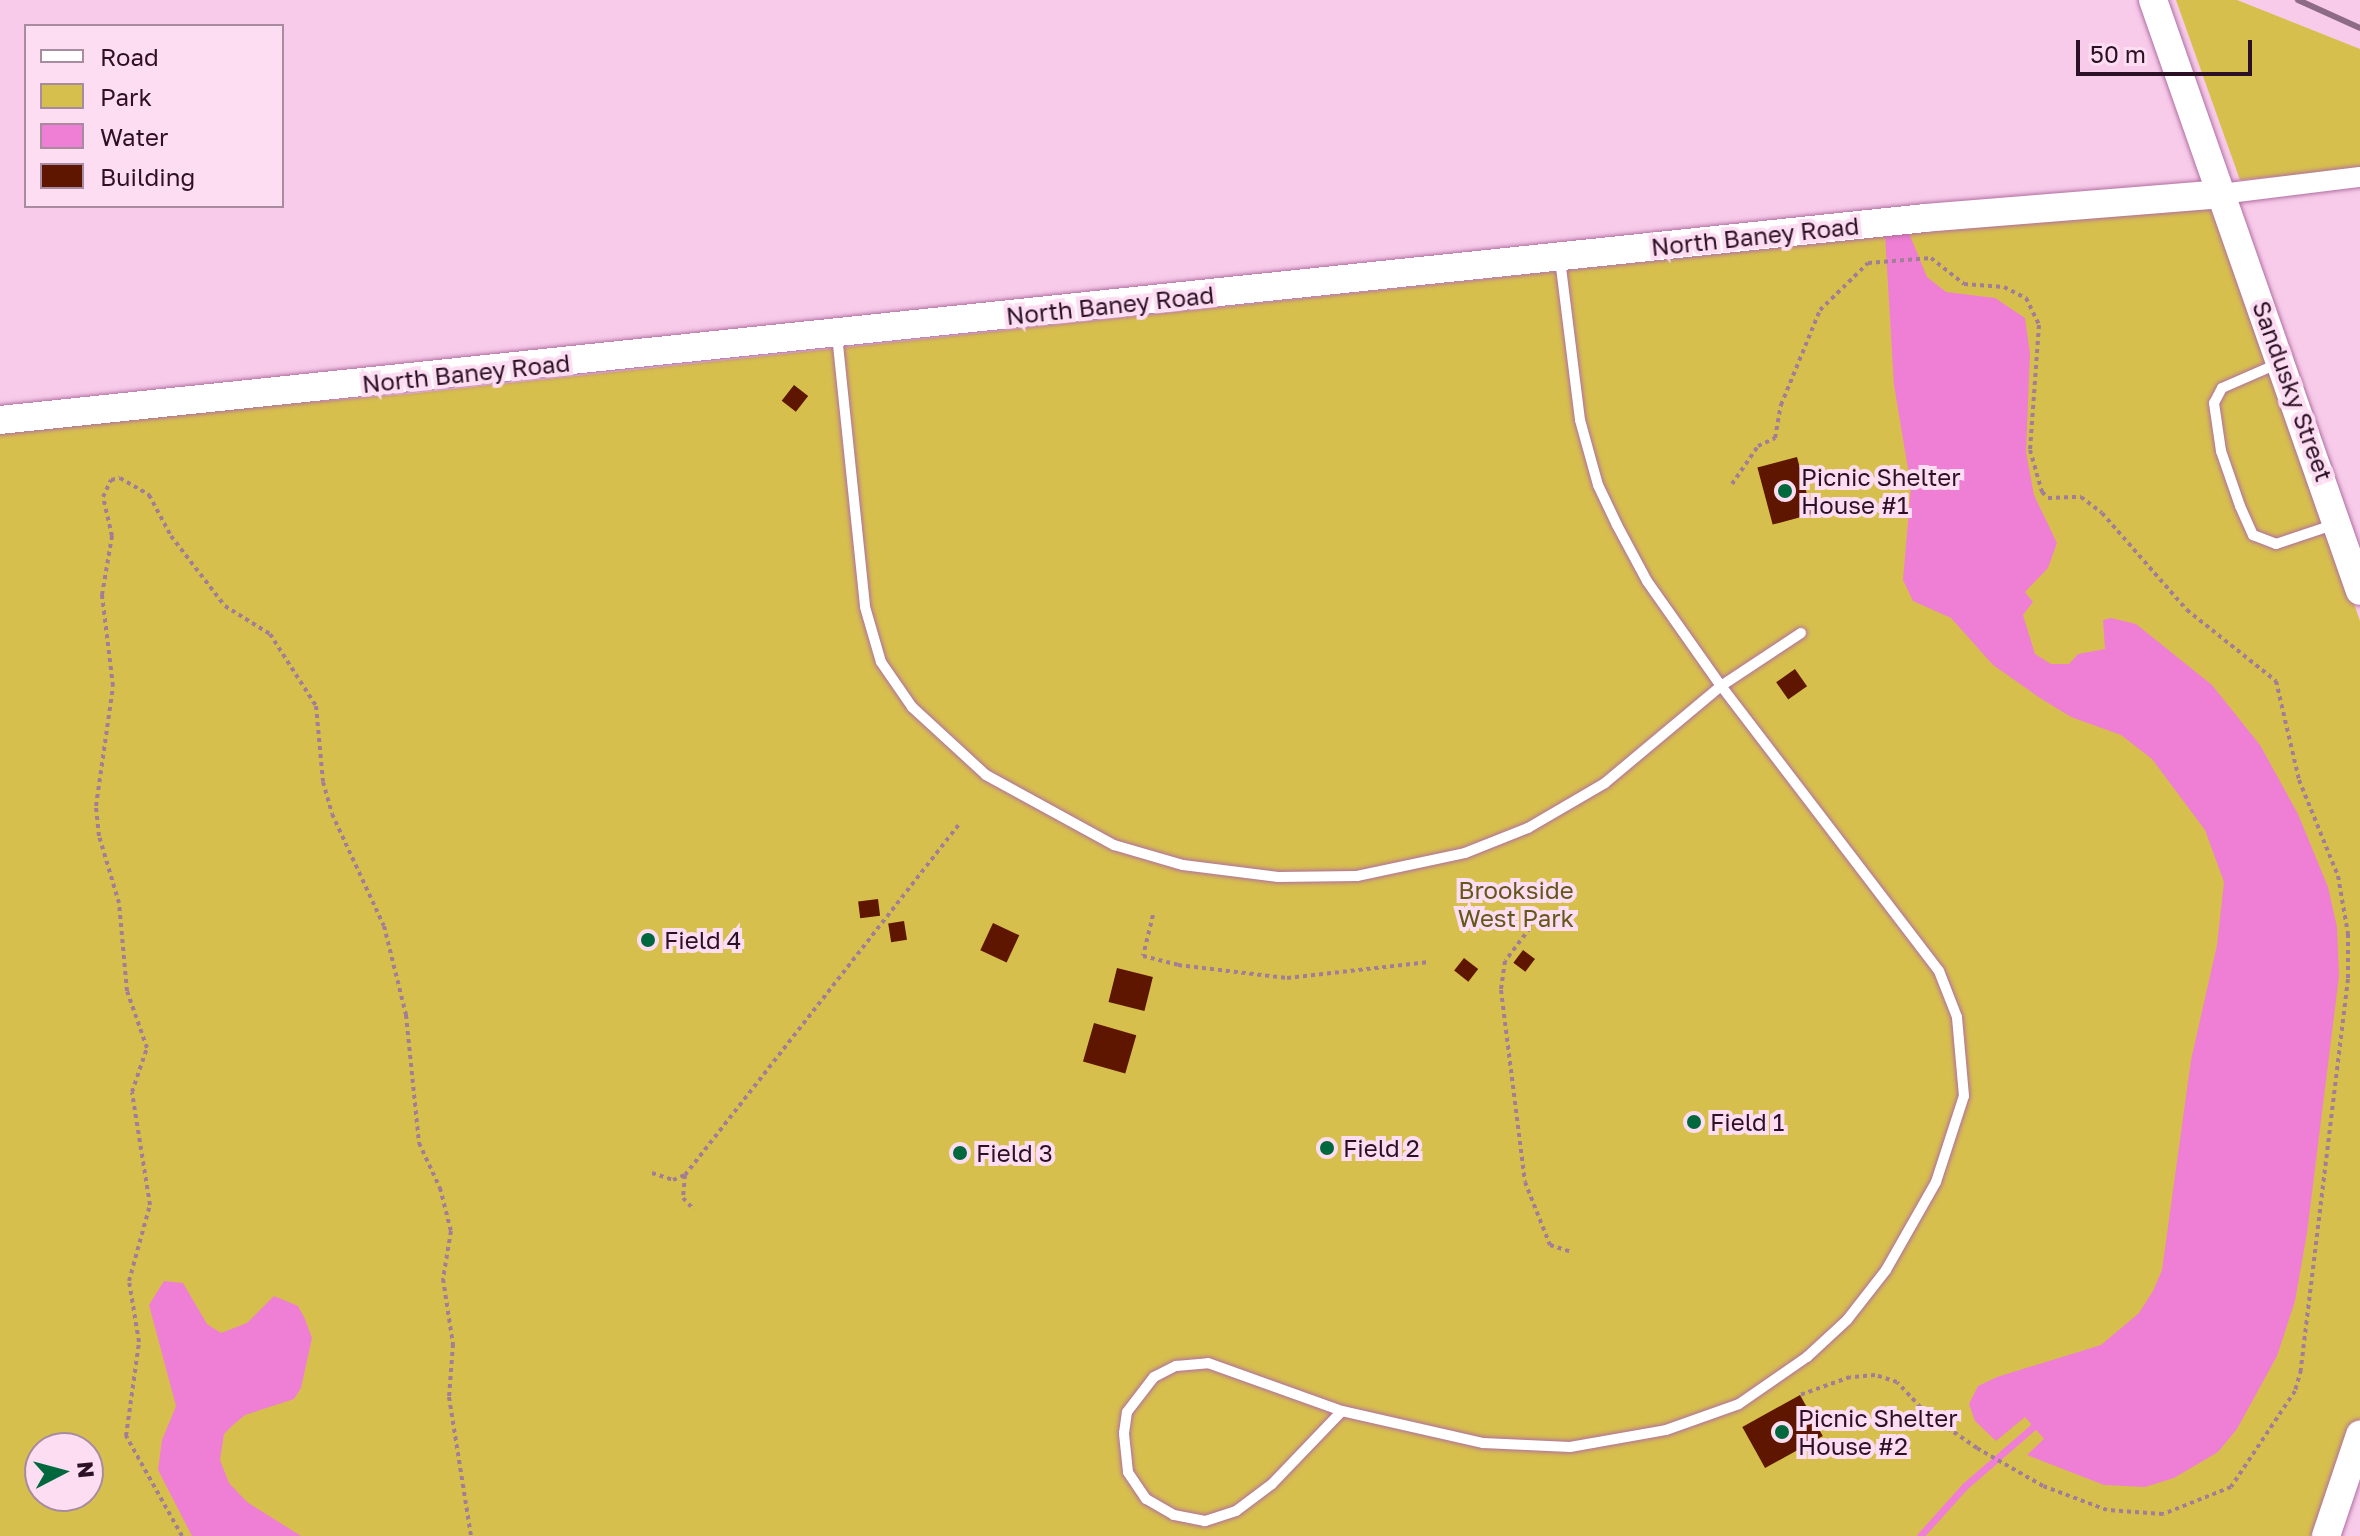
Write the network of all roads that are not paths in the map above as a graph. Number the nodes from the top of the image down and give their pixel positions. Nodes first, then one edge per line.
1 (2153, 0) edge
2 (2360, 177) edge
3 (2221, 194) junction
4 (1559, 257) junction
5 (837, 334) junction
6 (2282, 361) junction
7 (0, 420) edge
8 (2340, 523) junction
9 (2360, 591) edge
10 (1801, 633) dead end
11 (1721, 686) junction
12 (1342, 1411) junction
13 (2360, 1435) edge
14 (2326, 1536) edge

1 - 3 street, Sandusky Street
2 - 3 street
3 - 4 street, North Baney Road
3 - 6 street, Sandusky Street
4 - 5 street, North Baney Road
4 - 11 lane
5 - 7 street, North Baney Road
5 - 11 lane
6 - 8 street, Sandusky Street
6 - 8 lane
8 - 9 street, Sandusky Street
10 - 11 lane
11 - 12 lane
12 - 12 lane
13 - 14 street

